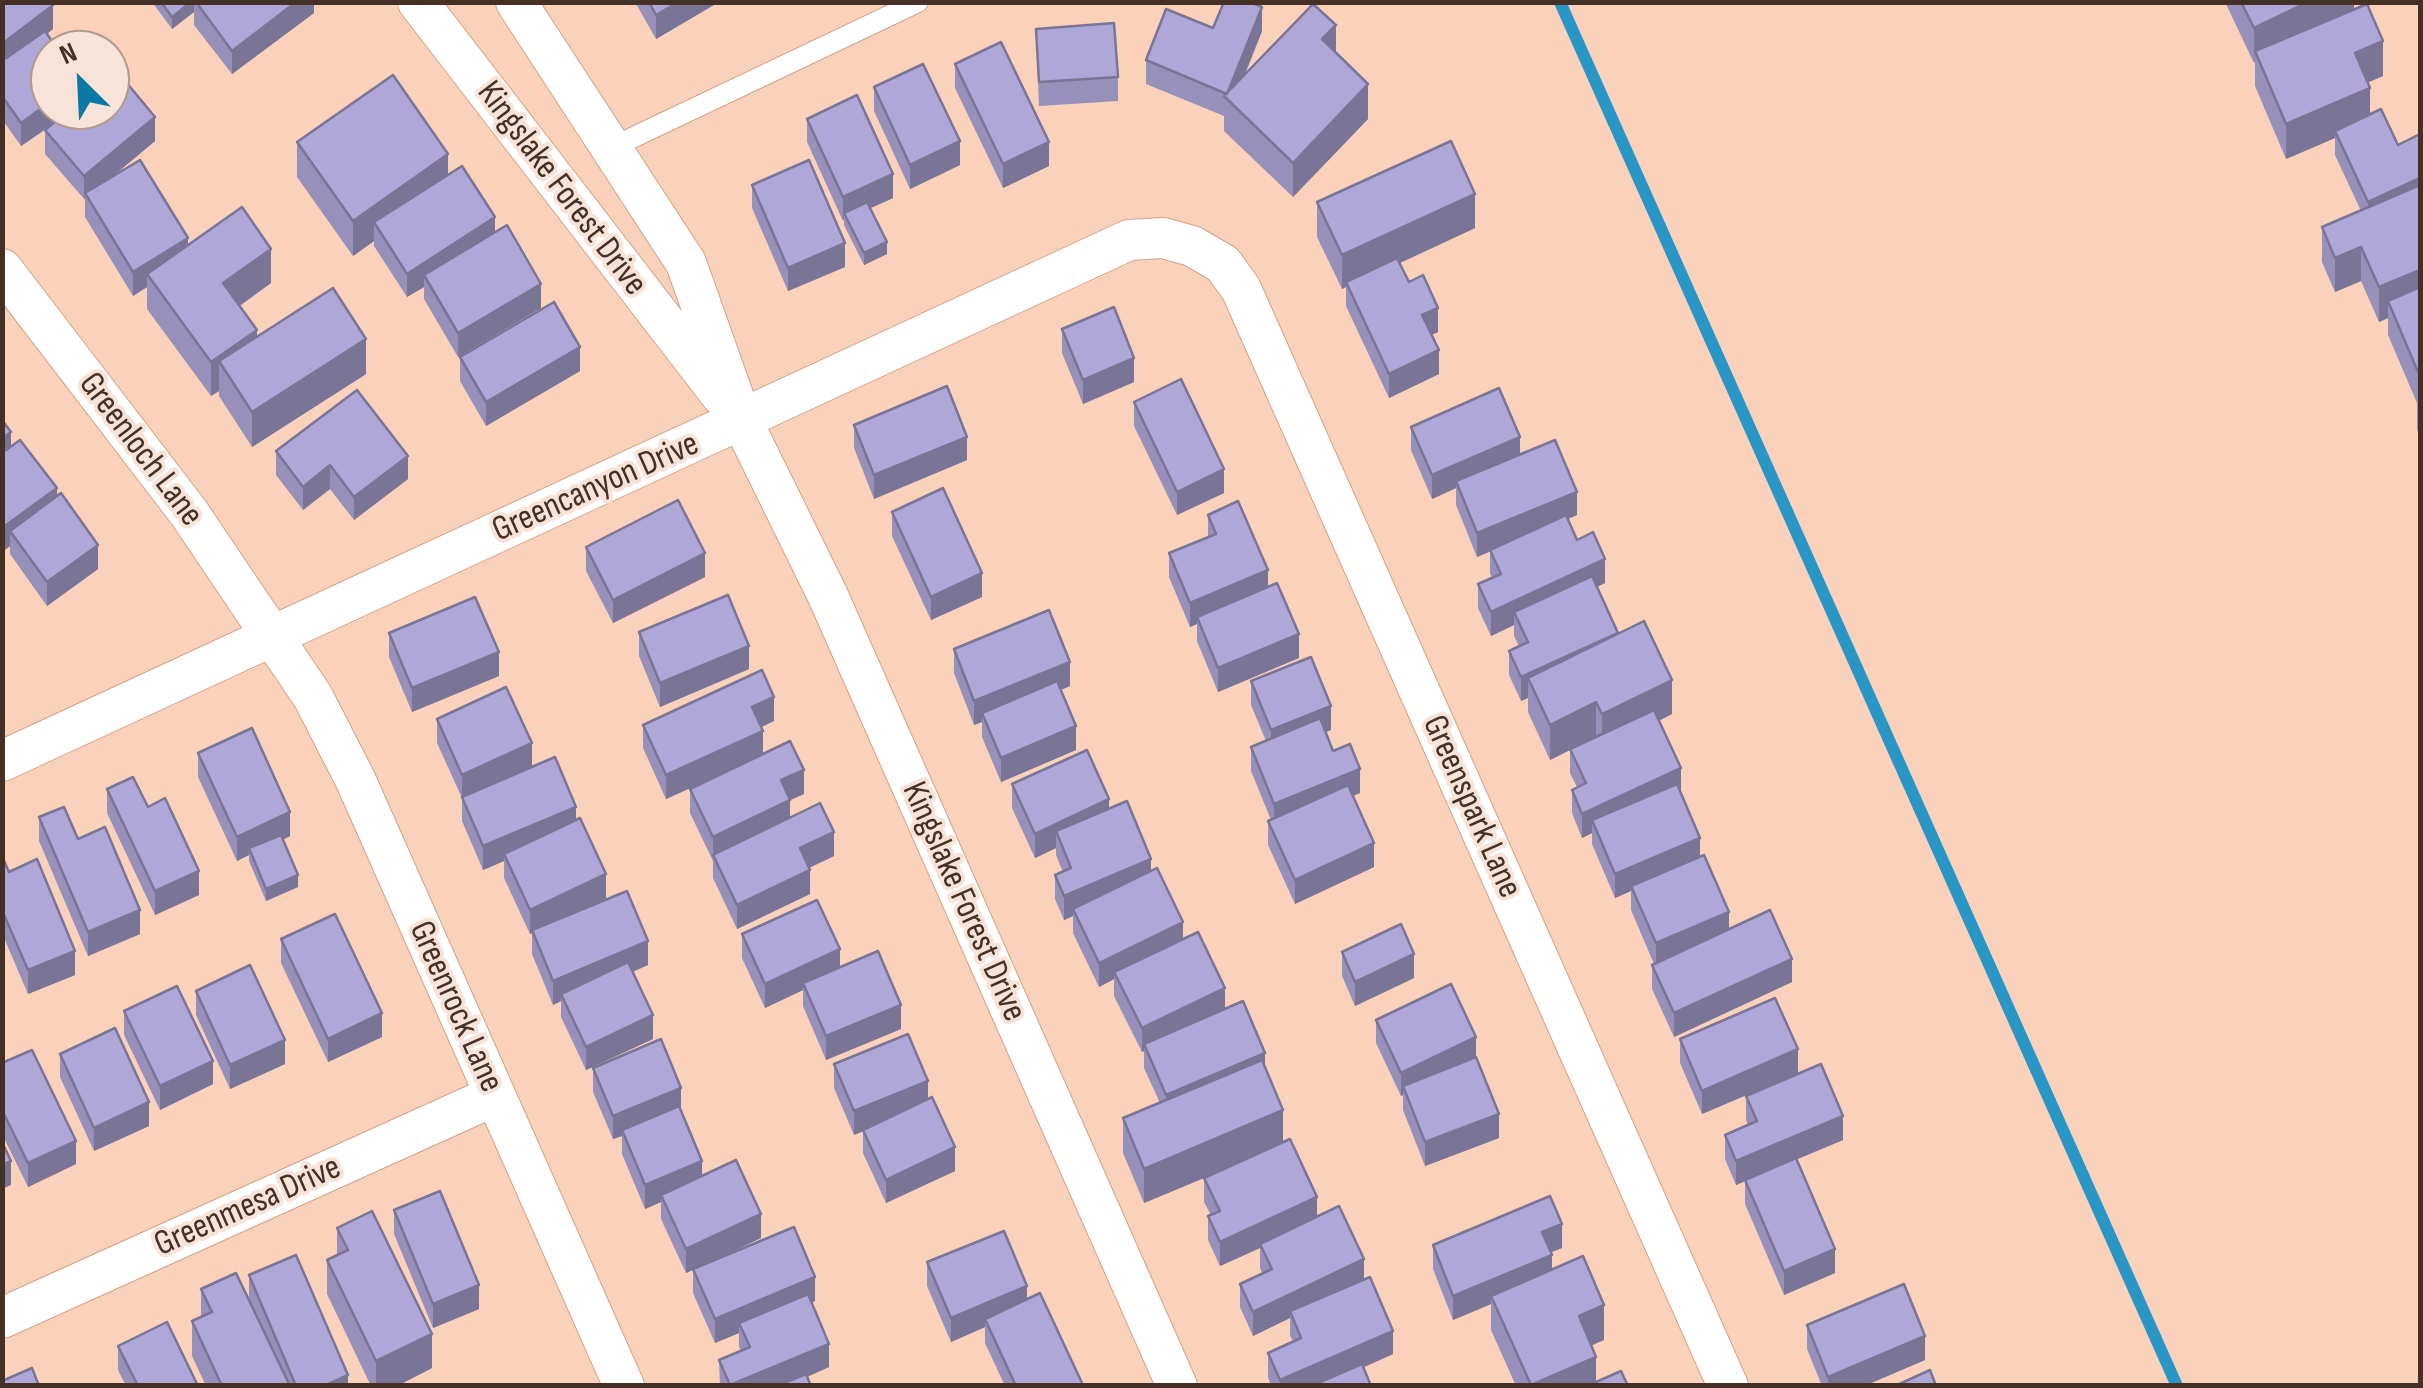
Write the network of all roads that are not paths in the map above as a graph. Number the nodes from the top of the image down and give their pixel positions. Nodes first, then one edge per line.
1 (418, 2) edge
2 (516, 2) edge
3 (918, 2) edge
4 (613, 148) junction
5 (1192, 246) joint
6 (2, 269) edge
7 (742, 421) junction
8 (272, 635) junction
9 (2, 760) edge
10 (494, 1096) junction
11 (2, 1318) edge
12 (624, 1386) edge
13 (1177, 1386) edge
14 (1728, 1386) edge

1 - 7 street, Kingslake Forest Drive
2 - 4 street, Kingslake Forest Drive
3 - 4 lane
4 - 7 street, Kingslake Forest Drive
5 - 7 street, Greencanyon Drive
5 - 14 street, Greenspark Lane
6 - 8 street, Greenloch Lane
7 - 8 street, Greencanyon Drive
7 - 13 street, Kingslake Forest Drive
8 - 9 street, Greencanyon Drive
8 - 10 street, Greenrock Lane
10 - 11 street, Greenmesa Drive
10 - 12 street, Greenrock Lane

